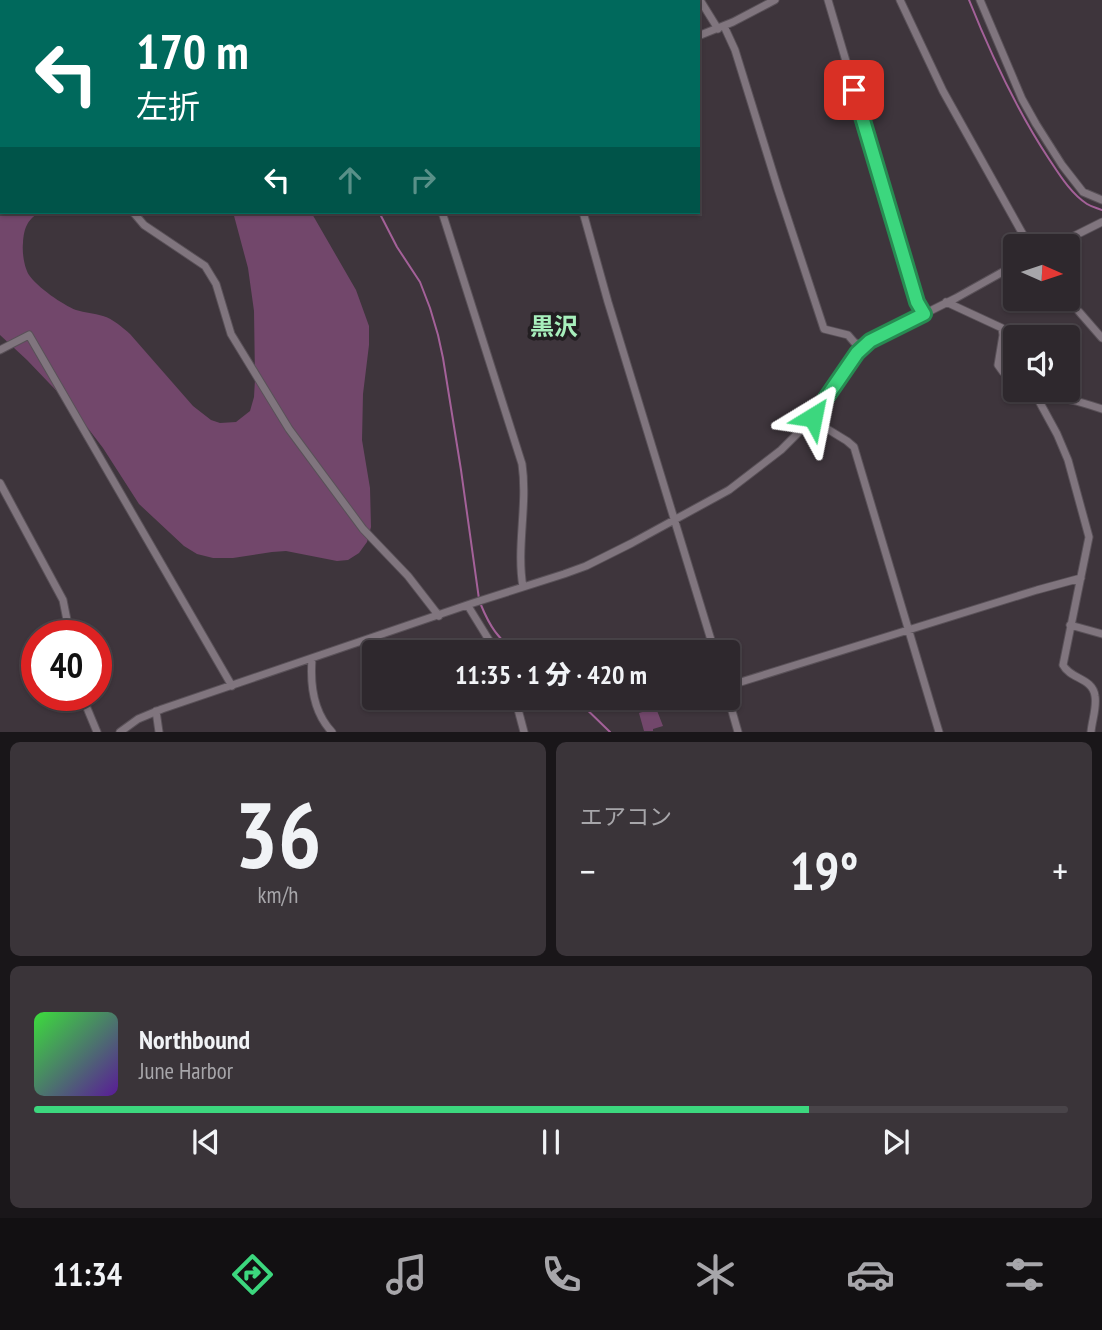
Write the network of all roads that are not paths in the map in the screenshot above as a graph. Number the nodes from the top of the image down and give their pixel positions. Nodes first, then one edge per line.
1 (700, 0) edge
2 (775, 0) edge
3 (828, 0) edge
4 (900, 0) edge
5 (980, 0) edge
6 (721, 28) junction
7 (700, 35) edge
8 (1102, 201) edge
9 (135, 214) edge
10 (443, 214) edge
11 (584, 214) edge
12 (1102, 222) edge
13 (1023, 234) edge
14 (1078, 234) edge
15 (1003, 271) edge
16 (946, 302) junction
17 (1079, 312) edge
18 (924, 314) junction
19 (1003, 335) edge
20 (1003, 335) edge
21 (1102, 338) edge
22 (863, 347) junction
23 (0, 350) edge
24 (1003, 372) edge
25 (1040, 402) edge
26 (1078, 402) edge
27 (1102, 409) edge
28 (811, 419) junction
29 (0, 483) edge
30 (674, 521) junction
31 (1081, 578) junction
32 (523, 587) junction
33 (470, 604) junction
34 (439, 616) junction
35 (68, 620) edge
36 (1070, 625) junction
37 (910, 631) junction
38 (1102, 634) edge
39 (490, 640) edge
40 (711, 640) edge
41 (312, 659) junction
42 (740, 682) edge
43 (232, 685) junction
44 (518, 710) edge
45 (732, 710) edge
46 (88, 711) edge
47 (156, 711) junction
48 (97, 732) edge
49 (120, 732) edge
50 (159, 732) edge
51 (332, 732) edge
52 (524, 732) edge
53 (738, 732) edge
54 (939, 732) edge
55 (1091, 732) edge

1 - 6 street
2 - 6 street
3 - 18 street
4 - 13 street
5 - 8 street
6 - 7 street
6 - 22 street
9 - 34 street
10 - 32 street
11 - 30 street
12 - 14 street
15 - 16 street
16 - 18 street
16 - 20 street
17 - 21 street
18 - 22 street
19 - 24 street
22 - 28 street
23 - 43 street
25 - 31 street
26 - 27 street
28 - 30 street
28 - 37 street
29 - 35 street
30 - 32 street
30 - 40 street
31 - 36 street
31 - 37 street
32 - 33 street
33 - 34 street
33 - 39 street
34 - 41 street
36 - 38 street
36 - 55 street
37 - 42 street
37 - 54 street
41 - 43 street
41 - 51 street
43 - 47 street
44 - 52 street
45 - 53 street
46 - 48 street
47 - 49 street
47 - 50 street

